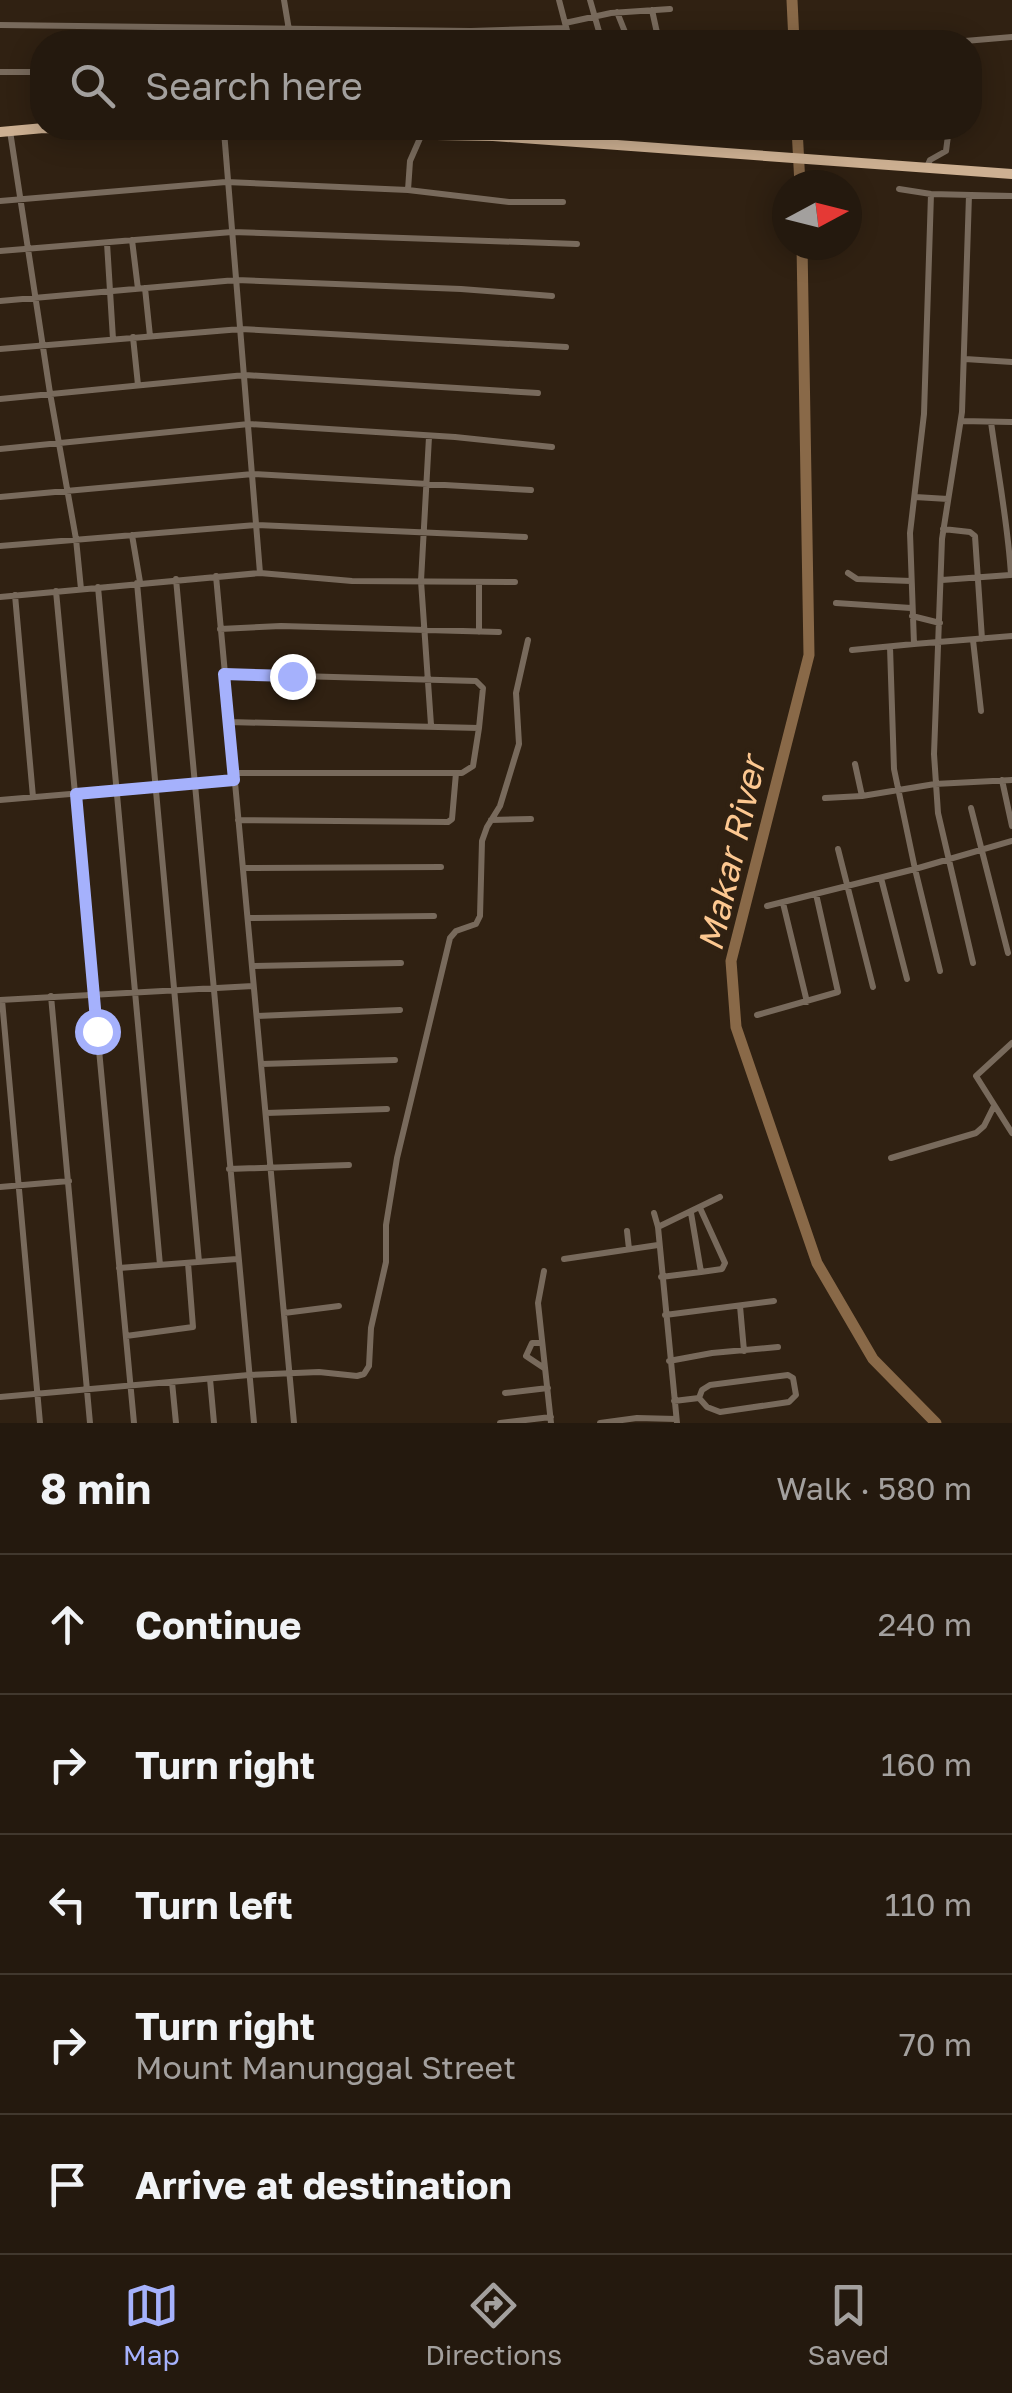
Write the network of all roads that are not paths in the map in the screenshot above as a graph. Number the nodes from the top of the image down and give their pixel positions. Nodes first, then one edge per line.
1 (284, 0) edge
2 (559, 0) edge
3 (590, 0) edge
4 (670, 9) dead end
5 (652, 10) junction
6 (617, 12) junction
7 (594, 16) junction
8 (0, 25) edge
9 (566, 26) junction
10 (288, 27) junction
11 (289, 30) edge
12 (425, 30) edge
13 (490, 30) edge
14 (567, 30) edge
15 (598, 30) edge
16 (624, 30) edge
17 (656, 30) edge
18 (1012, 37) edge
19 (982, 40) edge
20 (0, 72) edge
21 (30, 72) edge
22 (30, 129) edge
23 (5, 131) edge
24 (224, 140) edge
25 (419, 140) edge
26 (550, 140) edge
27 (947, 140) edge
28 (593, 142) joint
29 (926, 169) junction
30 (1012, 174) edge
31 (226, 182) junction
32 (408, 190) junction
33 (899, 190) dead end
34 (931, 194) junction
35 (969, 195) junction
36 (1012, 196) edge
37 (21, 198) junction
38 (0, 201) edge
39 (563, 202) dead end
40 (232, 232) junction
41 (132, 240) junction
42 (107, 242) junction
43 (577, 244) dead end
44 (28, 248) junction
45 (0, 251) edge
46 (236, 280) junction
47 (141, 288) junction
48 (111, 291) junction
49 (552, 296) dead end
50 (36, 297) junction
51 (0, 301) edge
52 (241, 329) junction
53 (150, 336) junction
54 (132, 338) junction
55 (113, 339) junction
56 (43, 344) junction
57 (566, 347) dead end
58 (0, 349) edge
59 (965, 359) junction
60 (1012, 362) edge
61 (245, 375) junction
62 (138, 385) junction
63 (50, 393) junction
64 (538, 393) dead end
65 (0, 400) edge
66 (961, 421) junction
67 (992, 422) junction
68 (1012, 422) edge
69 (249, 424) junction
70 (429, 436) junction
71 (60, 443) junction
72 (552, 447) dead end
73 (0, 449) edge
74 (253, 474) junction
75 (426, 484) junction
76 (531, 490) dead end
77 (68, 491) junction
78 (916, 497) junction
79 (0, 498) edge
80 (948, 499) junction
81 (257, 525) junction
82 (943, 529) junction
83 (424, 531) junction
84 (132, 535) junction
85 (525, 538) dead end
86 (76, 539) junction
87 (0, 546) edge
88 (260, 573) junction
89 (848, 573) dead end
90 (1012, 575) edge
91 (216, 576) junction
92 (976, 578) junction
93 (176, 580) junction
94 (942, 580) junction
95 (421, 581) junction
96 (911, 581) junction
97 (480, 582) junction
98 (515, 582) dead end
99 (138, 583) junction
100 (98, 587) junction
101 (81, 589) junction
102 (56, 591) junction
103 (15, 596) junction
104 (0, 597) edge
105 (836, 603) dead end
106 (912, 612) junction
107 (940, 623) junction
108 (220, 629) junction
109 (424, 632) junction
110 (479, 632) junction
111 (499, 632) dead end
112 (1012, 636) edge
113 (977, 639) junction
114 (528, 640) dead end
115 (940, 642) junction
116 (914, 644) junction
117 (890, 647) junction
118 (852, 650) dead end
119 (224, 674) junction
120 (428, 680) junction
121 (981, 712) dead end
122 (228, 722) junction
123 (431, 726) junction
124 (478, 728) junction
125 (855, 764) dead end
126 (456, 773) junction
127 (234, 776) junction
128 (1002, 780) junction
129 (1012, 780) edge
130 (194, 784) junction
131 (935, 784) junction
132 (155, 787) junction
133 (897, 789) junction
134 (117, 791) junction
135 (76, 794) junction
136 (862, 796) junction
137 (32, 797) junction
138 (825, 798) dead end
139 (0, 800) edge
140 (971, 808) dead end
141 (531, 819) dead end
142 (238, 820) junction
143 (491, 820) junction
144 (1012, 826) edge
145 (1012, 841) edge
146 (838, 849) dead end
147 (982, 851) junction
148 (948, 860) junction
149 (442, 867) dead end
150 (243, 868) junction
151 (915, 869) junction
152 (881, 878) junction
153 (849, 885) junction
154 (816, 894) junction
155 (783, 903) junction
156 (767, 906) dead end
157 (434, 916) dead end
158 (248, 918) junction
159 (1008, 953) dead end
160 (401, 963) dead end
161 (973, 963) dead end
162 (252, 966) junction
163 (940, 971) dead end
164 (906, 978) dead end
165 (254, 986) junction
166 (874, 987) dead end
167 (214, 988) junction
168 (173, 990) junction
169 (134, 991) junction
170 (94, 994) junction
171 (51, 996) junction
172 (1, 1000) edge
173 (806, 1002) junction
174 (400, 1010) dead end
175 (257, 1016) junction
176 (757, 1016) dead end
177 (1012, 1043) edge
178 (395, 1060) dead end
179 (261, 1064) junction
180 (994, 1106) junction
181 (387, 1109) dead end
182 (266, 1113) junction
183 (1012, 1133) edge
184 (890, 1158) dead end
185 (349, 1164) dead end
186 (270, 1167) junction
187 (229, 1168) junction
188 (69, 1181) junction
189 (17, 1186) junction
190 (0, 1188) edge
191 (720, 1198) dead end
192 (700, 1208) junction
193 (691, 1212) junction
194 (654, 1213) dead end
195 (658, 1227) junction
196 (627, 1231) dead end
197 (658, 1245) junction
198 (629, 1249) junction
199 (564, 1258) dead end
200 (237, 1259) junction
201 (200, 1262) junction
202 (188, 1263) junction
203 (160, 1265) junction
204 (119, 1268) junction
205 (544, 1271) dead end
206 (700, 1272) junction
207 (662, 1277) junction
208 (774, 1302) dead end
209 (339, 1306) dead end
210 (740, 1306) junction
211 (284, 1313) junction
212 (665, 1315) junction
213 (126, 1336) junction
214 (542, 1344) junction
215 (778, 1347) dead end
216 (744, 1350) junction
217 (668, 1361) junction
218 (545, 1369) junction
219 (290, 1374) junction
220 (249, 1376) junction
221 (210, 1379) junction
222 (172, 1382) junction
223 (130, 1386) junction
224 (548, 1388) junction
225 (87, 1390) junction
226 (37, 1394) junction
227 (505, 1394) dead end
228 (0, 1397) edge
229 (699, 1398) junction
230 (674, 1401) junction
231 (551, 1420) edge
232 (523, 1421) edge
233 (676, 1421) edge
234 (40, 1423) edge
235 (90, 1423) edge
236 (134, 1423) edge
237 (176, 1423) edge
238 (214, 1423) edge
239 (254, 1423) edge
240 (294, 1423) edge
241 (500, 1423) edge
242 (600, 1423) edge

1 - 10 street
2 - 9 street
3 - 7 street
4 - 5 street
5 - 6 street
5 - 17 street
6 - 7 street
6 - 16 street
7 - 9 street
7 - 15 street
8 - 10 street
9 - 13 street
9 - 14 street
10 - 11 street
10 - 12 street
18 - 19 street
20 - 21 street
22 - 23 main road
23 - 37 street
24 - 31 street
25 - 32 street
26 - 28 main road
27 - 29 street
28 - 29 main road
29 - 30 main road
31 - 32 street
31 - 37 street
31 - 40 street
32 - 39 street
33 - 34 street
34 - 35 street
34 - 78 street
35 - 36 street
35 - 59 street
37 - 38 street
37 - 44 street
40 - 41 street
40 - 43 street
40 - 46 street
41 - 42 street
41 - 47 street
42 - 44 street
42 - 48 street
44 - 45 street
44 - 50 street
46 - 47 street
46 - 49 street
46 - 52 street
47 - 48 street
47 - 53 street
48 - 50 street
48 - 55 street
50 - 51 street
50 - 56 street
52 - 53 street
52 - 57 street
52 - 61 street
53 - 54 street
54 - 55 street
54 - 62 street
55 - 56 street
56 - 58 street
56 - 63 street
59 - 60 street
59 - 66 street
61 - 62 street
61 - 64 street
61 - 69 street
62 - 63 street
63 - 65 street
63 - 71 street
66 - 67 street
66 - 80 street
67 - 68 street
67 - 90 street
69 - 70 street
69 - 71 street
69 - 74 street
70 - 72 street
70 - 75 street
71 - 73 street
71 - 77 street
74 - 75 street
74 - 77 street
74 - 81 street
75 - 76 street
75 - 83 street
77 - 79 street
77 - 86 street
78 - 80 street
78 - 96 street
80 - 82 street
81 - 83 street
81 - 84 street
81 - 88 street
82 - 92 street
82 - 94 street
83 - 85 street
83 - 95 street
84 - 86 street
84 - 99 street
86 - 87 street
86 - 101 street
88 - 91 street
88 - 95 street
89 - 96 street
90 - 92 street
91 - 93 street
91 - 108 street
92 - 94 street
92 - 113 street
93 - 99 street
93 - 130 street
94 - 107 street
95 - 97 street
95 - 109 street
96 - 106 street
97 - 98 street
97 - 110 street
99 - 100 street
99 - 132 street
100 - 101 street
100 - 134 street
101 - 102 street
102 - 103 street
102 - 135 street
103 - 104 street
103 - 137 street
105 - 106 street
106 - 107 street
106 - 116 street
107 - 115 street
108 - 109 street
108 - 119 street
109 - 110 street
109 - 120 street
110 - 111 street
112 - 113 street
113 - 115 street
113 - 121 street
114 - 143 street
115 - 116 street
115 - 131 street
116 - 117 street
117 - 118 street
117 - 133 street
119 - 120 street
119 - 122 street
120 - 123 street
120 - 124 street
122 - 123 street
122 - 127 street
123 - 124 street
124 - 126 street
125 - 136 street
126 - 127 street
126 - 142 street
127 - 130 street
127 - 142 street
128 - 129 street
128 - 131 street
128 - 144 street
130 - 132 street
130 - 167 street
131 - 133 street
131 - 148 street
132 - 134 street
132 - 168 street
133 - 136 street
133 - 151 street
134 - 135 street
134 - 169 street
135 - 137 street
135 - 170 street
136 - 138 street
137 - 139 street
140 - 147 street
141 - 143 street
142 - 150 street
143 - 219 street
145 - 147 street
146 - 153 street
147 - 148 street
147 - 159 street
148 - 151 street
148 - 161 street
149 - 150 street
150 - 158 street
151 - 152 street
151 - 163 street
152 - 153 street
152 - 164 street
153 - 154 street
153 - 166 street
154 - 155 street
154 - 173 street
155 - 156 street
155 - 173 street
157 - 158 street
158 - 162 street
160 - 162 street
162 - 165 street
165 - 167 street
165 - 175 street
167 - 168 street
167 - 187 street
168 - 169 street
168 - 201 street
169 - 170 street
169 - 203 street
170 - 171 street
170 - 204 street
171 - 172 street
171 - 188 street
172 - 189 street
173 - 176 street
174 - 175 street
175 - 179 street
177 - 180 street
178 - 179 street
179 - 182 street
180 - 183 street
180 - 184 street
181 - 182 street
182 - 186 street
185 - 186 street
186 - 187 street
186 - 211 street
187 - 200 street
188 - 189 street
188 - 225 street
189 - 190 street
189 - 226 street
191 - 192 street
192 - 193 street
192 - 206 street
193 - 195 street
193 - 206 street
194 - 195 street
195 - 197 street
196 - 198 street
197 - 198 street
197 - 207 street
198 - 199 street
200 - 201 street
200 - 220 street
201 - 202 street
202 - 203 street
202 - 213 street
203 - 204 street
204 - 213 street
205 - 214 street
206 - 207 street
207 - 212 street
208 - 210 street
209 - 211 street
210 - 212 street
210 - 216 street
211 - 219 street
212 - 217 street
213 - 223 street
214 - 218 street
214 - 218 street
215 - 216 street
216 - 217 street
217 - 230 street
218 - 224 street
219 - 220 street
219 - 240 street
220 - 221 street
220 - 239 street
221 - 222 street
221 - 238 street
222 - 223 street
222 - 237 street
223 - 225 street
223 - 236 street
224 - 227 street
224 - 231 street
225 - 226 street
225 - 235 street
226 - 228 street
226 - 234 street
229 - 229 street
229 - 230 street
230 - 233 street
231 - 232 street
232 - 241 street
233 - 242 street

